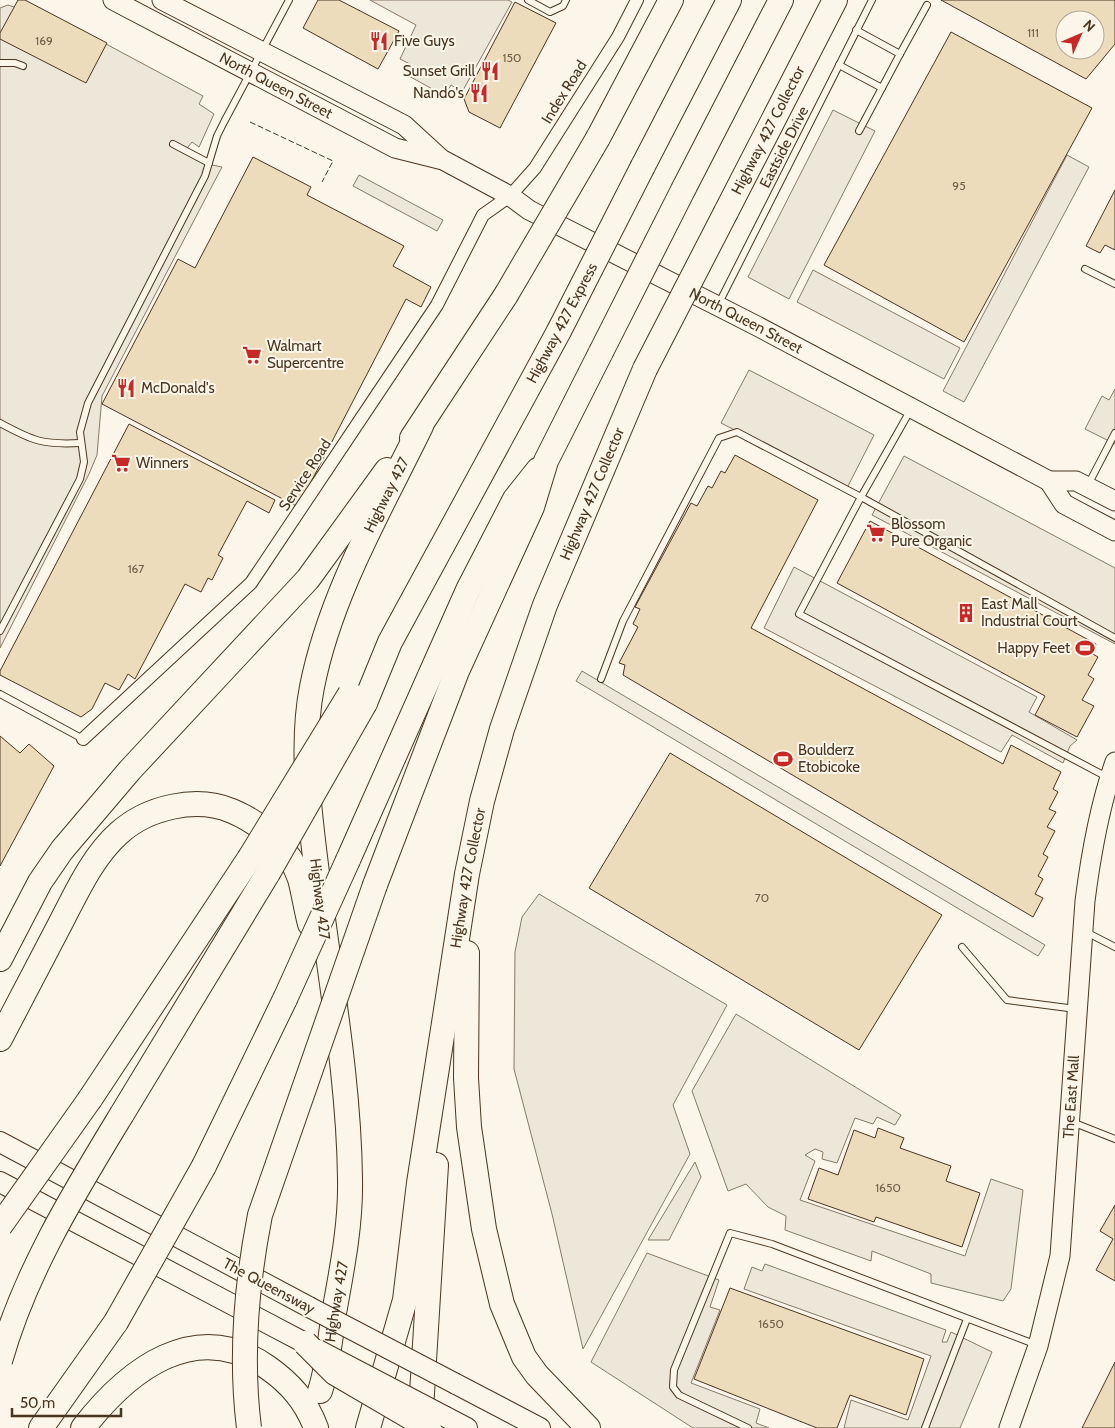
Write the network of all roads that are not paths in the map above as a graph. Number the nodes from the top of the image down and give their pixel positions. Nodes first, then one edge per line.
1 (113, 0) edge
2 (162, 0) edge
3 (289, 0) edge
4 (528, 0) edge
5 (566, 0) edge
6 (637, 0) edge
7 (671, 0) edge
8 (729, 0) edge
9 (781, 0) edge
10 (835, 0) edge
11 (872, 0) edge
12 (927, 5) dead end
13 (856, 30) junction
14 (260, 51) junction
15 (900, 54) junction
16 (0, 63) edge
17 (839, 65) junction
18 (23, 66) dead end
19 (249, 72) junction
20 (882, 88) junction
21 (859, 131) dead end
22 (173, 144) dead end
23 (443, 160) junction
24 (209, 163) junction
25 (510, 196) junction
26 (1085, 269) dead end
27 (1115, 284) edge
28 (718, 306) junction
29 (912, 407) junction
30 (0, 423) edge
31 (421, 426) junction
32 (1115, 433) edge
33 (80, 443) junction
34 (546, 461) junction
35 (1049, 481) junction
36 (1088, 487) junction
37 (861, 497) junction
38 (1115, 500) edge
39 (1115, 531) edge
40 (0, 631) edge
41 (1115, 638) edge
42 (600, 679) dead end
43 (0, 694) edge
44 (358, 699) junction
45 (83, 739) joint
46 (1113, 774) edge
47 (467, 874) junction
48 (1083, 930) junction
49 (962, 947) dead end
50 (1115, 947) edge
51 (0, 959) edge
52 (1077, 1009) junction
53 (444, 1023) junction
54 (0, 1039) edge
55 (341, 1066) junction
56 (1070, 1120) junction
57 (1115, 1139) edge
58 (0, 1142) edge
59 (0, 1182) edge
60 (0, 1226) edge
61 (967, 1319) junction
62 (305, 1343) joint
63 (1038, 1346) junction
64 (0, 1362) edge
65 (320, 1391) dead end
66 (438, 1423) edge
67 (42, 1428) edge
68 (83, 1428) edge
69 (248, 1428) edge
70 (316, 1428) edge
71 (368, 1428) edge
72 (420, 1428) edge
73 (467, 1428) edge
74 (540, 1428) edge
75 (588, 1428) edge
76 (748, 1428) edge
77 (925, 1428) edge
78 (1009, 1428) edge

1 - 19 main road, North Queen Street
2 - 14 main road, North Queen Street
3 - 14 lane
4 - 5 lane
6 - 25 street, Index Road
7 - 31 highway, bridge
8 - 44 highway, Highway 427 Express, bridge
9 - 34 highway, bridge
10 - 47 highway, Highway 427 Collector, bridge
11 - 13 lane, Eastside Drive
12 - 15 lane
13 - 15 lane
13 - 17 lane, Eastside Drive
14 - 19 lane
14 - 23 main road, North Queen Street
15 - 20 lane
16 - 18 lane
17 - 20 lane
17 - 28 lane, Eastside Drive
19 - 23 main road, North Queen Street
19 - 24 lane
20 - 21 lane
22 - 24 lane
23 - 25 main road, North Queen Street
24 - 33 lane
25 - 28 main road, North Queen Street
25 - 45 street, Service Road
26 - 27 lane
28 - 29 main road, North Queen Street
29 - 35 main road, North Queen Street
29 - 37 lane
30 - 33 lane
31 - 51 highway
31 - 55 highway, Highway 427
32 - 36 lane
33 - 40 lane
34 - 67 highway, bridge
34 - 69 highway, bridge
35 - 36 main road, North Queen Street
35 - 39 main road, North Queen Street
36 - 38 main road, North Queen Street
37 - 41 lane
37 - 42 lane
37 - 46 lane
43 - 45 lane
44 - 60 highway, bridge
44 - 64 highway, bridge
46 - 48 main road, The East Mall
47 - 53 highway, Highway 427 Collector
47 - 75 highway
48 - 50 lane
48 - 52 main road, The East Mall
49 - 52 lane
52 - 56 main road, The East Mall
53 - 71 highway
53 - 72 highway
54 - 55 highway
55 - 65 highway, Highway 427
56 - 57 lane
56 - 63 main road, The East Mall
58 - 74 main road, The Queensway, bridge
59 - 62 main road
61 - 63 lane
61 - 76 lane
61 - 77 lane
62 - 66 highway, bridge
63 - 78 main road, The East Mall
66 - 73 main road
68 - 70 highway

